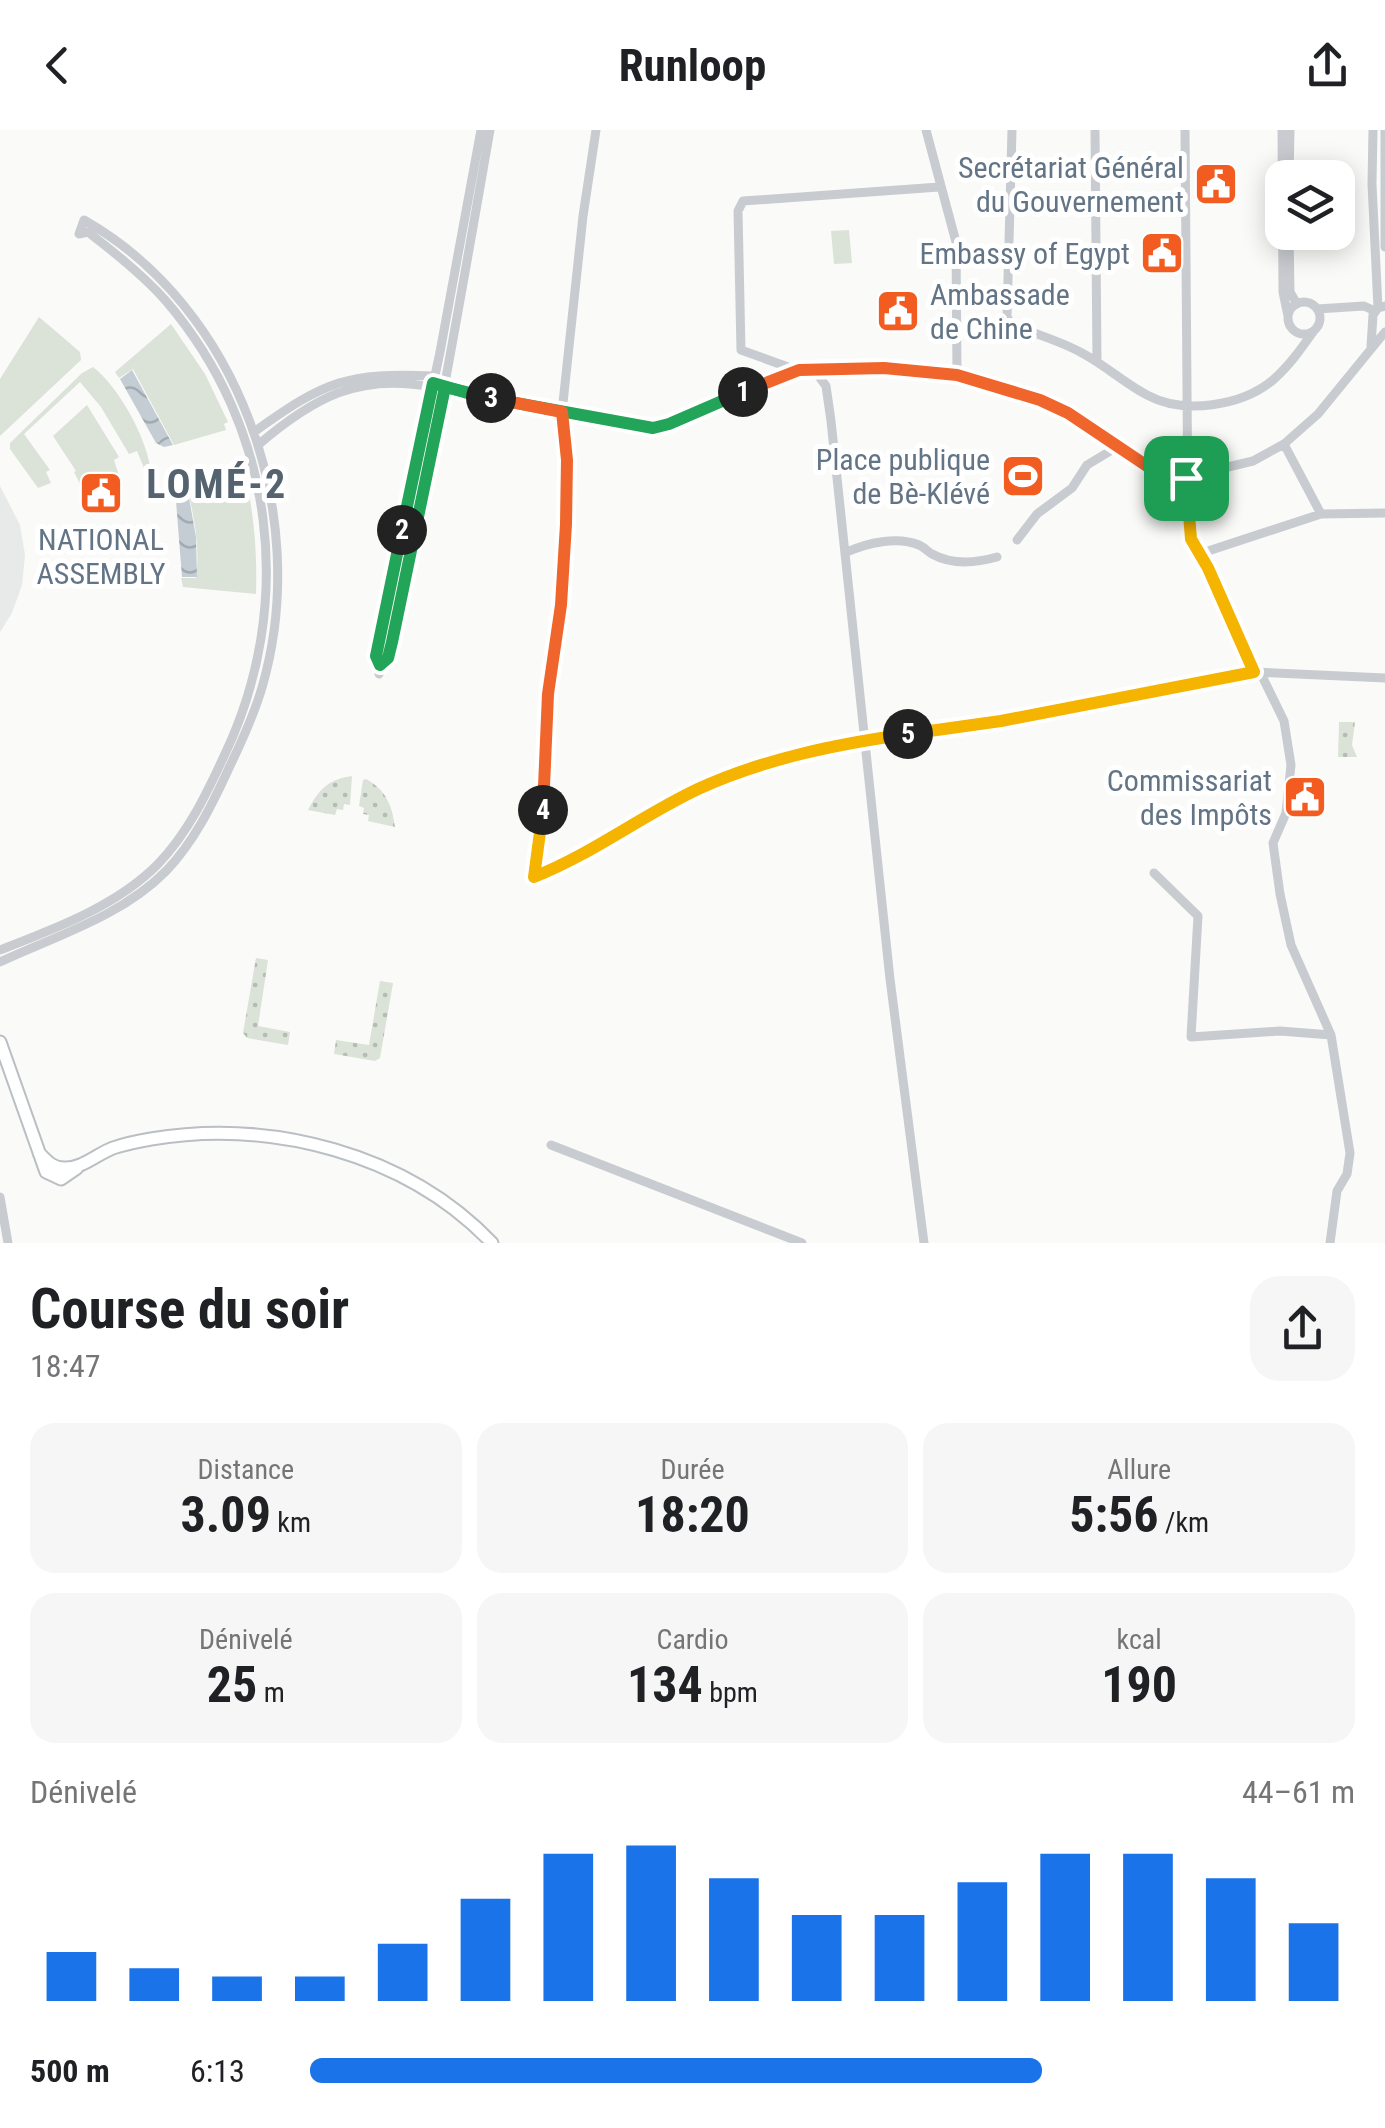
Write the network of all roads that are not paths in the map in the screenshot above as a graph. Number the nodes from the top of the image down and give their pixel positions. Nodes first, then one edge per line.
1 (481, 130) edge
2 (490, 130) edge
3 (596, 130) edge
4 (926, 130) edge
5 (1012, 130) edge
6 (1095, 130) edge
7 (1185, 130) edge
8 (1286, 130) edge
9 (1373, 130) edge
10 (1385, 130) edge
11 (1287, 160) edge
12 (1372, 176) junction
13 (1384, 176) edge
14 (939, 186) junction
15 (474, 202) junction
16 (1385, 247) edge
17 (1284, 250) edge
18 (1289, 250) edge
19 (1297, 304) junction
20 (1317, 308) junction
21 (1379, 308) edge
22 (1288, 316) junction
23 (1375, 324) junction
24 (1385, 330) edge
25 (1313, 332) junction
26 (1371, 347) junction
27 (1096, 361) junction
28 (799, 370) junction
29 (815, 371) junction
30 (957, 375) junction
31 (433, 382) junction
32 (445, 387) junction
33 (1185, 406) junction
34 (562, 412) junction
35 (254, 432) junction
36 (1284, 444) junction
37 (258, 445) junction
38 (1117, 447) junction
39 (1186, 478) junction
40 (1385, 513) edge
41 (1321, 514) junction
42 (1016, 540) dead end
43 (847, 552) junction
44 (1200, 554) junction
45 (996, 557) dead end
46 (1254, 672) junction
47 (1385, 678) edge
48 (866, 740) junction
49 (1154, 873) dead end
50 (0, 950) edge
51 (0, 962) edge
52 (1331, 1036) junction
53 (0, 1042) edge
54 (551, 1145) dead end
55 (0, 1196) edge
56 (8, 1243) edge
57 (492, 1243) edge
58 (802, 1243) edge
59 (924, 1243) edge
60 (1330, 1243) edge

1 - 15 street
2 - 15 street
3 - 34 street
4 - 14 street
5 - 27 street
6 - 27 street
7 - 33 street
8 - 11 street
9 - 12 street
10 - 13 street
12 - 13 street
12 - 21 street
13 - 16 street
14 - 28 street
14 - 30 street
15 - 31 street
15 - 32 street
17 - 22 street
18 - 19 street
19 - 20 street
19 - 22 street
20 - 21 street
20 - 25 street
21 - 23 street
22 - 25 street
23 - 24 street
23 - 26 street
24 - 26 street
25 - 33 street
26 - 36 street
27 - 33 street
28 - 29 street
28 - 34 street
29 - 30 street
29 - 43 street
30 - 38 street
31 - 32 street
31 - 32 street
31 - 35 street
31 - 37 street
32 - 34 street
33 - 39 street
34 - 48 street
35 - 37 street
35 - 50 street
36 - 39 street
36 - 41 street
37 - 51 street
38 - 39 street
38 - 42 street
39 - 44 street
40 - 41 street
41 - 44 street
43 - 45 street
43 - 48 street
44 - 46 street
46 - 47 street
46 - 48 street
46 - 52 street
48 - 59 street
49 - 52 street
52 - 60 street
53 - 57 main road
54 - 58 street
55 - 56 street

